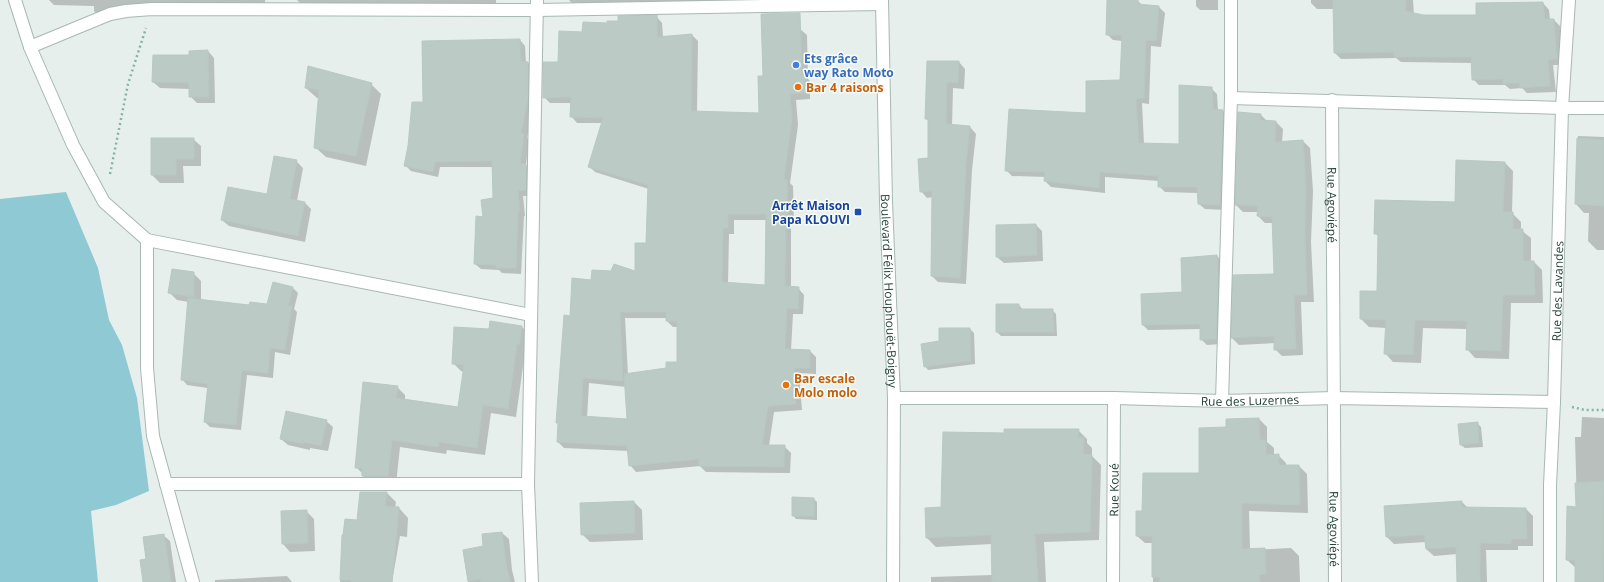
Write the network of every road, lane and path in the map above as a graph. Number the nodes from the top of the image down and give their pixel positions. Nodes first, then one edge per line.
1 (15, 0) edge
2 (1231, 0) edge
3 (1569, 0) edge
4 (882, 2) edge
5 (276, 4) edge
6 (537, 5) edge
7 (152, 9) junction
8 (30, 47) junction
9 (1231, 98) junction
10 (1332, 100) junction
11 (1562, 108) junction
12 (1604, 108) edge
13 (104, 202) junction
14 (147, 240) junction
15 (531, 315) junction
16 (894, 398) junction
17 (1114, 398) junction
18 (1334, 398) junction
19 (1222, 401) junction
20 (1554, 402) junction
21 (1604, 410) edge
22 (166, 484) junction
23 (528, 484) junction
24 (192, 582) edge
25 (532, 582) edge
26 (893, 582) edge
27 (1113, 582) edge
28 (1335, 582) edge
29 (1550, 582) edge

1 - 8 street
2 - 9 street
3 - 11 street, Rue des Lavandes
4 - 6 street
4 - 16 street, Boulevard Félix Houphouët-Boigny
5 - 6 street
5 - 7 street
6 - 15 street
7 - 8 street
7 - 13 path
8 - 13 street
9 - 10 street
9 - 19 street
10 - 11 street
10 - 18 street, Rue Agoviépé
11 - 12 street
11 - 20 street, Rue des Lavandes
13 - 14 street
14 - 15 street
14 - 22 street
15 - 23 street
16 - 17 street, Rue des Luzernes
16 - 26 street, Boulevard Félix Houphouët-Boigny
17 - 19 street, Rue des Luzernes
17 - 27 street, Rue Koué
18 - 19 street, Rue des Luzernes
18 - 20 street, Rue des Luzernes
18 - 28 street, Rue Agoviépé
20 - 21 path
20 - 29 street, Rue des Lavandes
22 - 23 street
22 - 24 street
23 - 25 street

